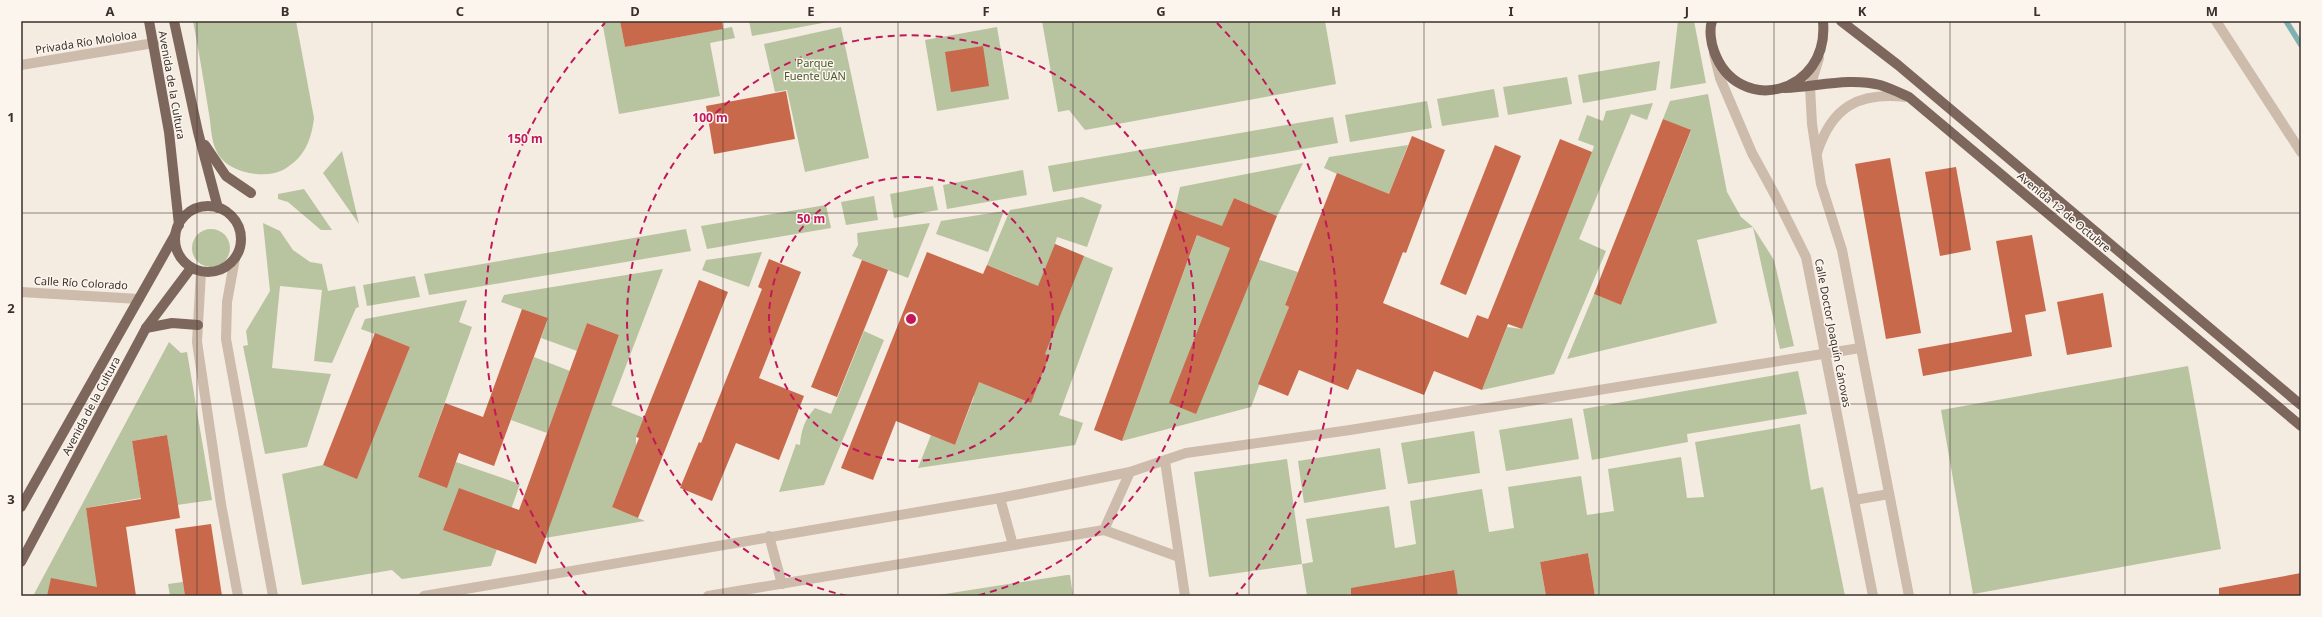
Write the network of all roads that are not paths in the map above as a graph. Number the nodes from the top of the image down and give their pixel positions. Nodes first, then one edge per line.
1 (149, 21) edge
2 (174, 21) edge
3 (1712, 21) edge
4 (1823, 21) edge
5 (1841, 21) edge
6 (2216, 21) edge
7 (154, 43) junction
8 (1712, 44) junction
9 (1820, 56) junction
10 (21, 65) edge
11 (1810, 87) junction
12 (1785, 88) junction
13 (1909, 98) junction
14 (198, 132) junction
15 (2301, 152) edge
16 (1817, 155) junction
17 (251, 192) dead end
18 (218, 208) junction
19 (179, 225) junction
20 (176, 235) junction
21 (235, 258) junction
22 (191, 268) junction
23 (201, 272) junction
24 (21, 292) edge
25 (139, 299) junction
26 (198, 325) junction
27 (146, 328) junction
28 (1860, 348) junction
29 (1825, 353) junction
30 (2301, 405) edge
31 (2301, 426) edge
32 (1165, 461) junction
33 (1130, 472) junction
34 (1889, 494) junction
35 (1000, 498) junction
36 (1854, 500) junction
37 (21, 507) edge
38 (1104, 530) junction
39 (769, 536) junction
40 (1013, 545) junction
41 (1179, 558) junction
42 (21, 562) edge
43 (782, 584) junction
44 (238, 596) edge
45 (273, 596) edge
46 (424, 596) edge
47 (708, 596) edge
48 (1185, 596) edge
49 (1873, 596) edge
50 (1909, 596) edge

1 - 7 main road, Avenida de la Cultura
2 - 14 main road, Avenida de la Cultura
3 - 8 main road, Avenida 12 de Octubre
4 - 9 main road, Avenida 12 de Octubre
5 - 30 main road, Avenida 12 de Octubre
6 - 15 street
7 - 10 street, Privada Río Mololoa
7 - 19 main road, Avenida de la Cultura
8 - 12 main road, Avenida 12 de Octubre
8 - 29 street, Calle Doctor Joaquín Cánovas
9 - 11 street
9 - 12 main road, Avenida 12 de Octubre
11 - 12 main road, Avenida 12 de Octubre
11 - 13 main road, Avenida 12 de Octubre
11 - 16 street
13 - 16 street
13 - 31 main road, Avenida 12 de Octubre
14 - 17 main road
14 - 18 main road, Avenida de la Cultura
16 - 28 street
18 - 19 main road, Avenida de la Cultura
18 - 21 main road
19 - 20 main road, Avenida de la Cultura
20 - 22 main road, Avenida de la Cultura
20 - 25 main road, Avenida de la Cultura
21 - 23 main road, Avenida de la Cultura
21 - 45 street
22 - 23 main road, Avenida de la Cultura
22 - 27 main road, Avenida de la Cultura
23 - 26 street
24 - 25 street, Calle Río Colorado
25 - 37 main road, Avenida de la Cultura
26 - 27 main road
26 - 44 street
27 - 42 main road, Avenida de la Cultura
28 - 29 street
28 - 34 street
29 - 32 street
29 - 36 street, Calle Doctor Joaquín Cánovas
32 - 33 street
32 - 41 street
33 - 35 street
33 - 38 street
34 - 36 street
34 - 50 street
35 - 39 street
35 - 40 street
36 - 49 street, Calle Doctor Joaquín Cánovas
38 - 40 street
38 - 41 street
39 - 43 street
39 - 46 street
40 - 43 street
41 - 48 street
43 - 47 street

